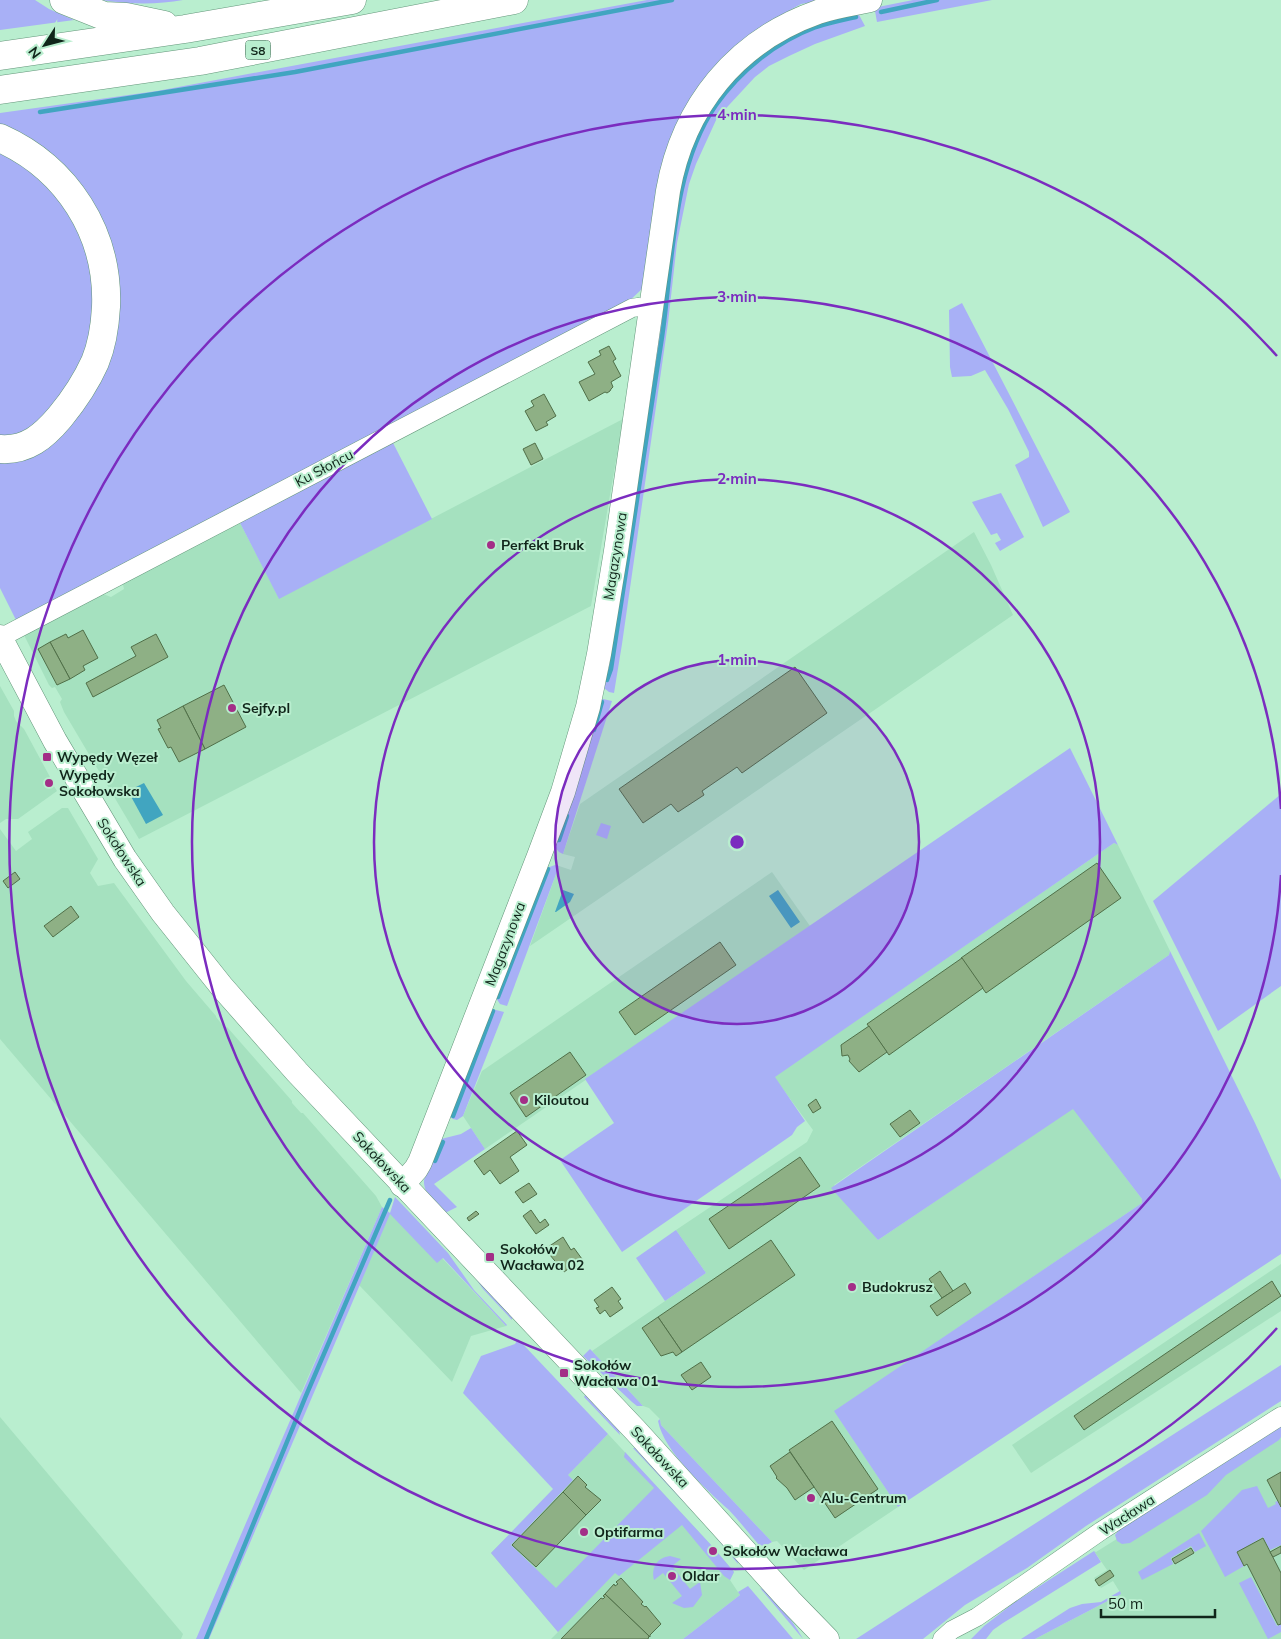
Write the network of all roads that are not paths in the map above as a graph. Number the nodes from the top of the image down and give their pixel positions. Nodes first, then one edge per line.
1 (64, 0) edge
2 (352, 0) edge
3 (514, 0) edge
4 (870, 0) edge
5 (185, 29) junction
6 (0, 56) edge
7 (0, 90) edge
8 (0, 138) edge
9 (650, 309) junction
10 (0, 449) edge
11 (0, 638) edge
12 (402, 1184) junction
13 (1281, 1416) edge
14 (977, 1618) junction
15 (827, 1639) edge
16 (942, 1639) edge
17 (964, 1639) edge

1 - 5 highway
2 - 5 highway
3 - 7 highway, S8
4 - 9 street, Magazynowa
5 - 6 highway
8 - 10 highway
9 - 11 street, Ku Słońcu
9 - 12 street, Magazynowa
11 - 12 street, Sokołowska
12 - 15 street, Sokołowska
13 - 14 street, Wacława
14 - 16 street, Wacława
14 - 17 street, Wacława

